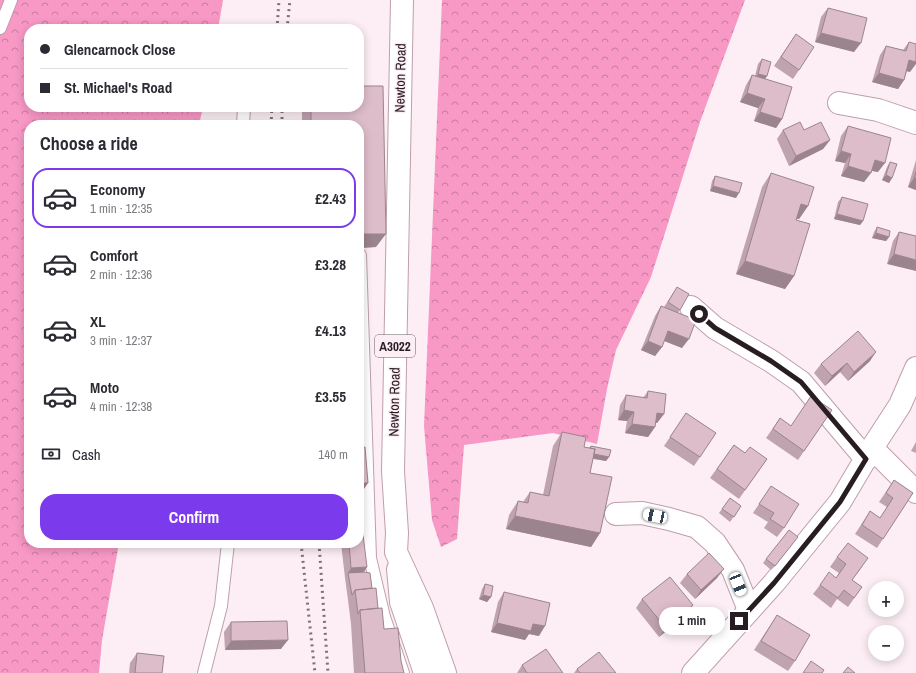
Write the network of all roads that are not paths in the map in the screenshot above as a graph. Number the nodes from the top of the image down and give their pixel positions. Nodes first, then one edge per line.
1 (12, 0) edge
2 (402, 0) edge
3 (0, 28) edge
4 (839, 103) dead end
5 (916, 124) edge
6 (691, 307) dead end
7 (916, 368) edge
8 (364, 376) edge
9 (869, 454) junction
10 (916, 492) edge
11 (616, 514) dead end
12 (227, 548) edge
13 (396, 552) junction
14 (749, 610) junction
15 (445, 668) edge
16 (701, 671) edge
17 (204, 673) edge
18 (404, 673) edge
19 (425, 673) edge

1 - 3 lane
2 - 13 street, Newton Road / A3022
4 - 5 street
6 - 9 street
7 - 9 street
8 - 18 lane
9 - 10 street
9 - 14 street
11 - 14 street
12 - 17 lane
13 - 15 street, Newton Road / A3022
13 - 19 street, A3022
14 - 16 street

